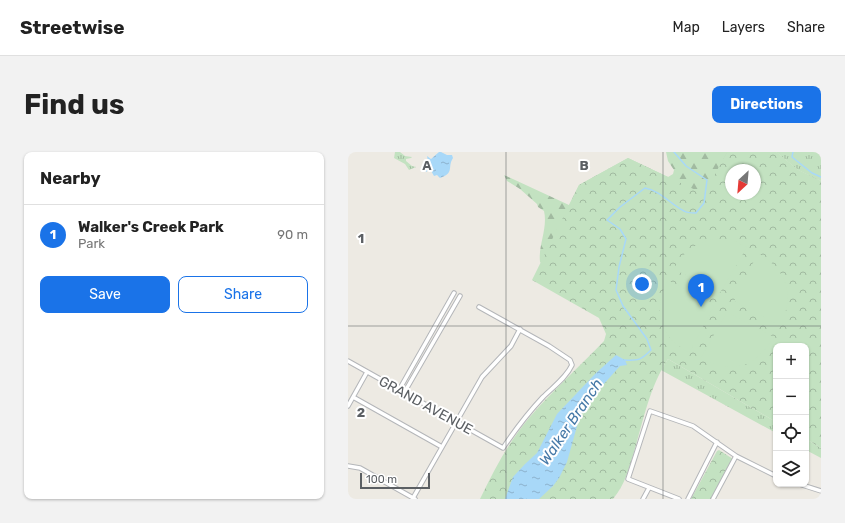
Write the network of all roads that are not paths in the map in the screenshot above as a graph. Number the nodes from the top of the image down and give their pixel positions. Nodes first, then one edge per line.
1 (454, 293) dead end
2 (460, 296) dead end
3 (479, 307) dead end
4 (520, 329) junction
5 (348, 362) edge
6 (367, 372) junction
7 (399, 390) junction
8 (404, 393) junction
9 (353, 397) junction
10 (348, 406) edge
11 (456, 422) junction
12 (717, 442) junction
13 (442, 447) junction
14 (736, 456) junction
15 (348, 466) edge
16 (773, 474) edge
17 (808, 487) edge
18 (649, 488) junction
19 (821, 491) edge
20 (414, 498) edge
21 (643, 499) edge
22 (679, 499) edge
23 (688, 499) edge
24 (713, 499) edge

1 - 7 street
2 - 8 street
3 - 4 street
4 - 11 street
4 - 11 street, GRAND AVENUE
5 - 6 street, GRAND AVENUE
6 - 7 street, GRAND AVENUE
6 - 9 street
7 - 8 street, GRAND AVENUE
8 - 11 street, GRAND AVENUE
9 - 10 street
9 - 13 street
11 - 13 street
12 - 14 street
12 - 18 street
12 - 23 street
13 - 20 street
14 - 16 street
14 - 24 street
15 - 20 street
17 - 19 street
18 - 21 street
18 - 22 street

